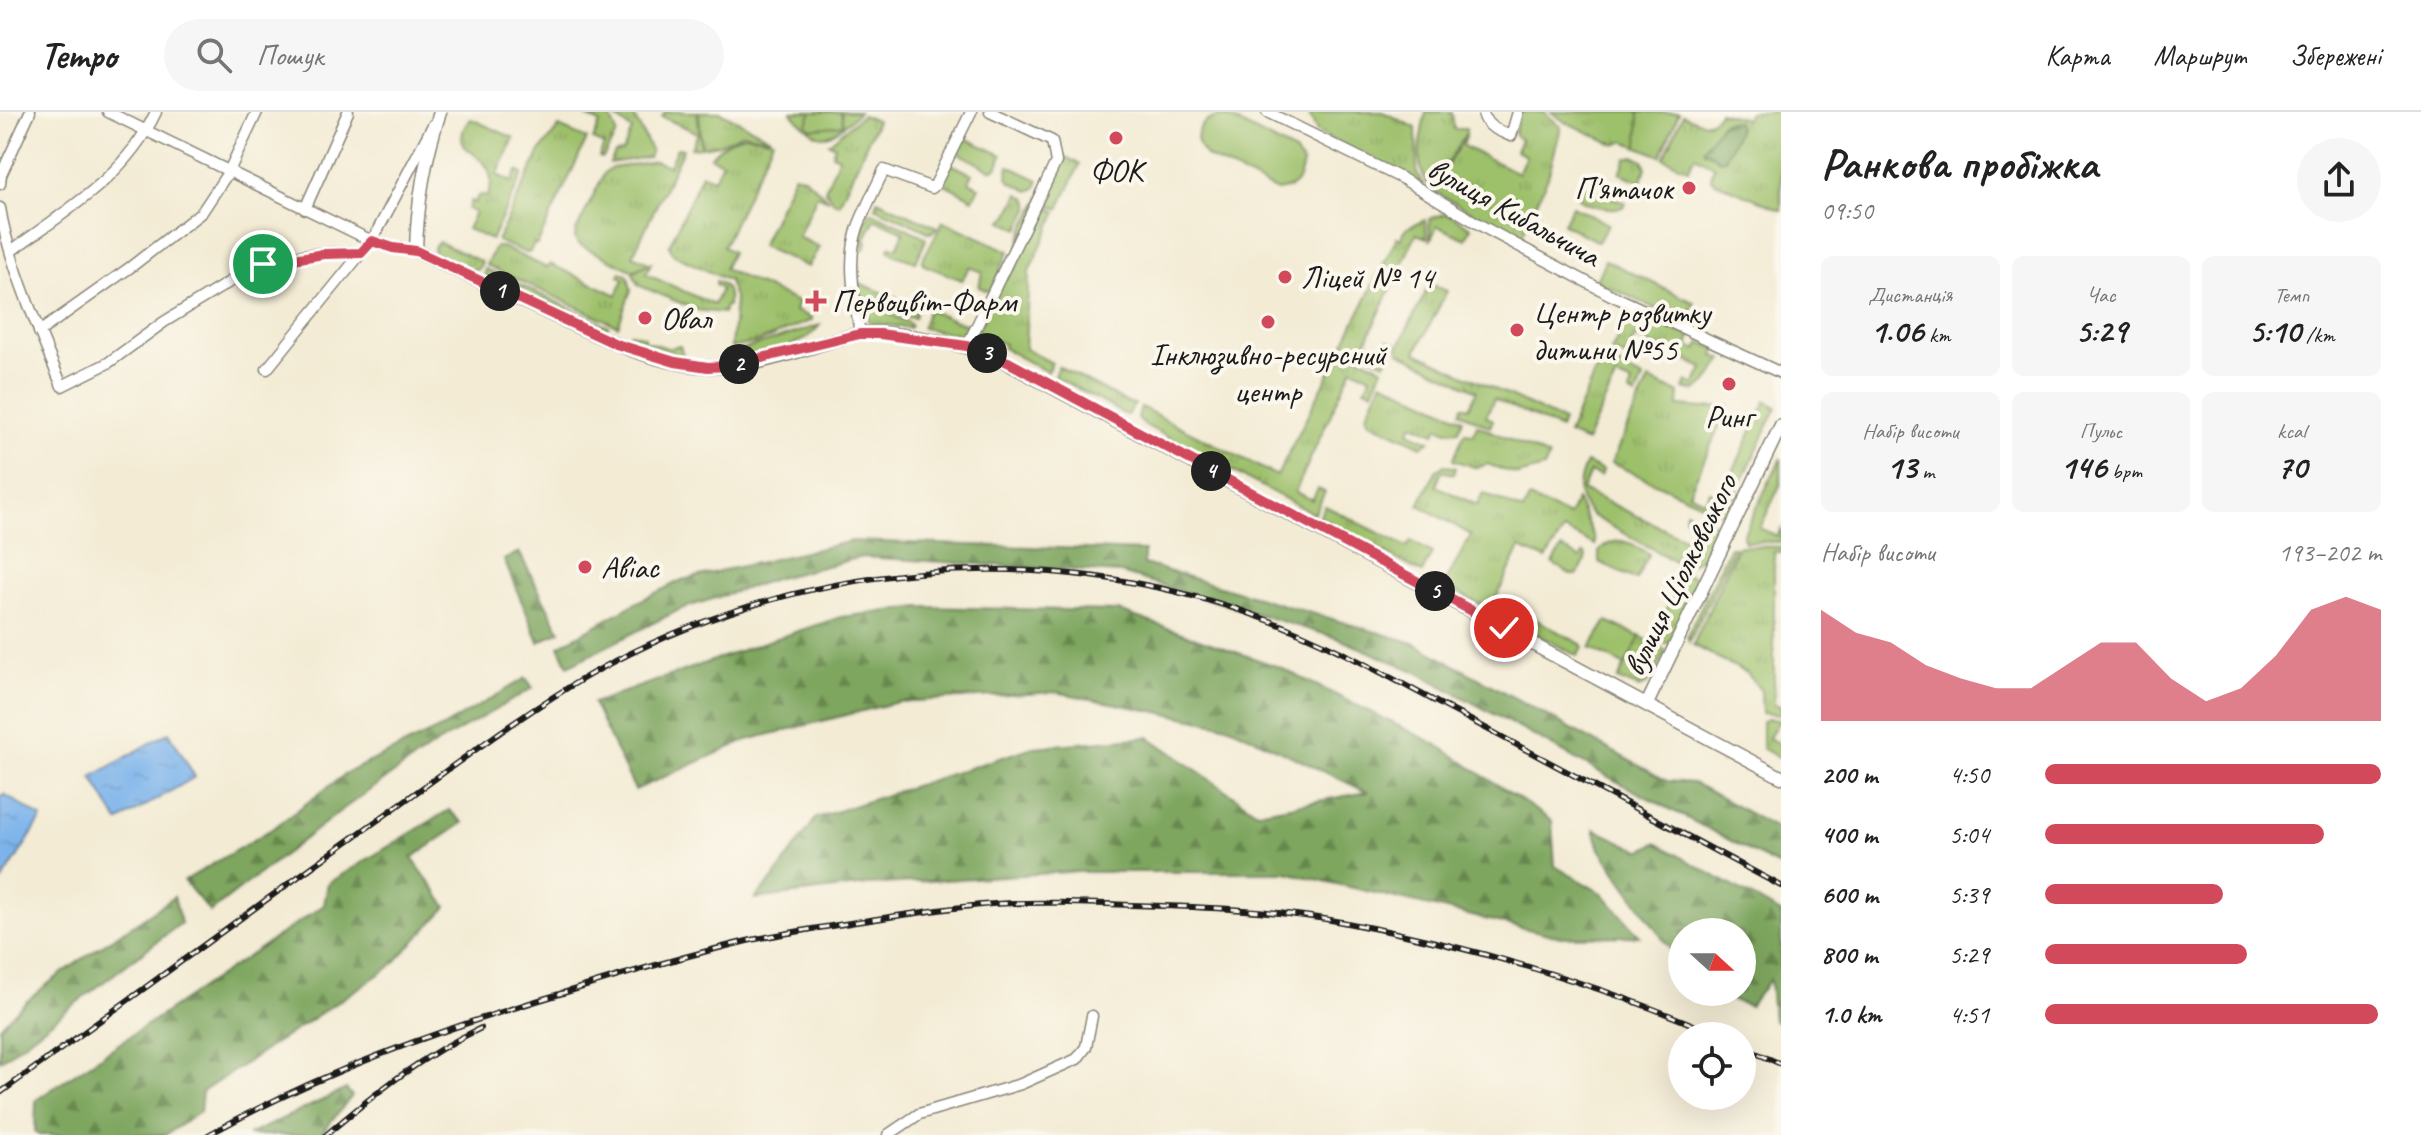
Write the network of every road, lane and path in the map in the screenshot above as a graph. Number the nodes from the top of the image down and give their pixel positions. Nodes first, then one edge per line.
1 (30, 112) edge
2 (108, 112) edge
3 (156, 112) edge
4 (257, 112) edge
5 (348, 112) edge
6 (439, 112) edge
7 (971, 112) edge
8 (990, 112) edge
9 (1267, 112) edge
10 (1483, 112) edge
11 (1518, 112) edge
12 (146, 132) junction
13 (229, 171) junction
14 (0, 184) edge
15 (0, 208) edge
16 (305, 209) junction
17 (372, 241) junction
18 (11, 251) junction
19 (416, 251) junction
20 (361, 253) junction
21 (39, 332) junction
22 (860, 334) junction
23 (967, 346) junction
24 (267, 369) dead end
25 (1781, 373) edge
26 (1781, 425) edge
27 (1647, 704) junction
28 (1781, 777) edge
29 (1092, 1016) dead end
30 (888, 1135) edge

1 - 14 street
2 - 12 street
3 - 12 street
4 - 13 street
5 - 16 street
6 - 17 street
6 - 19 street
7 - 22 street
8 - 23 street
9 - 25 street, вулиця Кибальчича
10 - 11 street
12 - 13 street
12 - 18 street
13 - 16 street
13 - 21 street
15 - 18 street
16 - 17 street
17 - 19 street
17 - 20 street
18 - 21 street
19 - 22 street
20 - 21 street
20 - 24 street
22 - 23 street
23 - 27 street
26 - 27 street, вулиця Ціолковського
27 - 28 street
29 - 30 street

